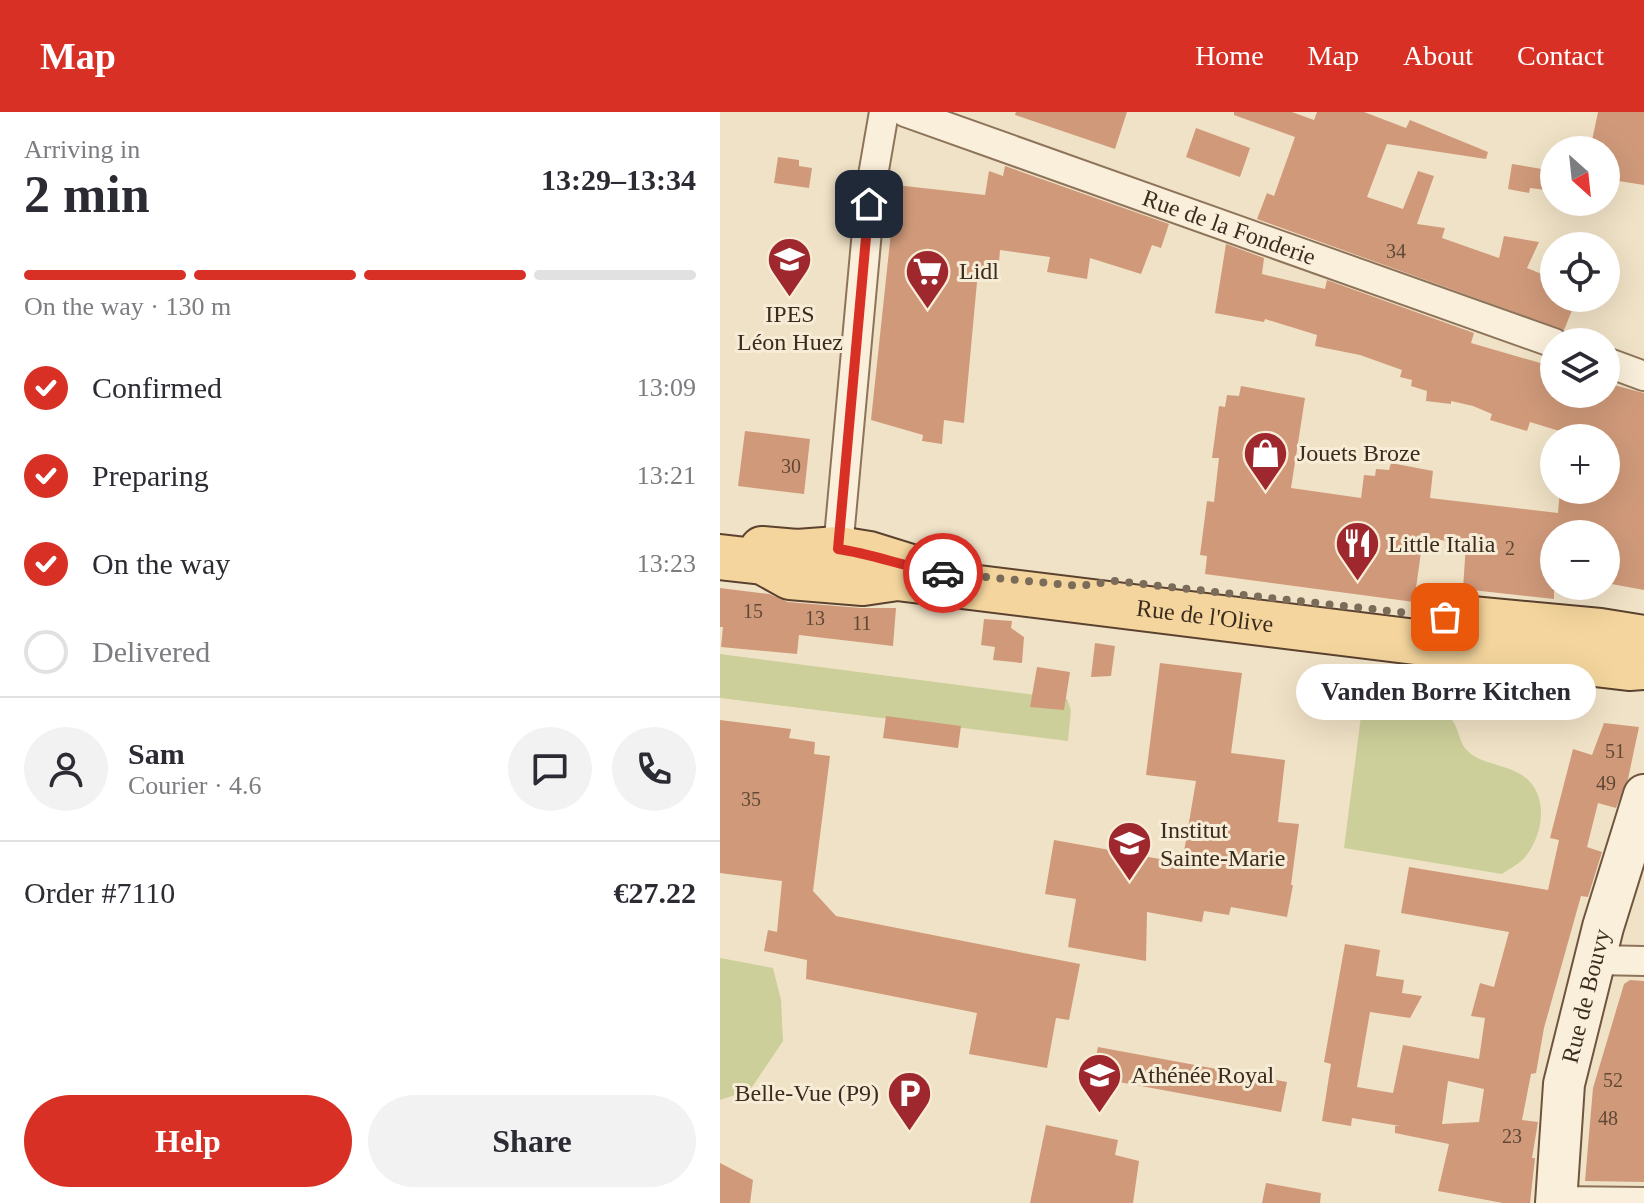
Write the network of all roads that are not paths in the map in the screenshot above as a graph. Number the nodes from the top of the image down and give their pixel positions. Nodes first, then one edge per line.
1 (884, 112) edge
2 (905, 112) edge
3 (1540, 338) edge
4 (1620, 367) edge
5 (1644, 376) edge
6 (720, 544) edge
7 (838, 549) junction
8 (720, 557) edge
9 (766, 563) junction
10 (1644, 638) edge
11 (1644, 667) edge
12 (1644, 795) edge
13 (1596, 960) junction
14 (1644, 961) edge
15 (1556, 1202) edge
16 (1644, 1202) edge

1 - 7 street
2 - 3 street, Rue de la Fonderie
4 - 5 street
6 - 7 main road, Rue de l'Olive
7 - 9 street
7 - 10 main road, Rue de l'Olive
8 - 9 main road, Rue de l'Olive
9 - 11 main road, Rue de l'Olive
12 - 13 street, Rue de Bouvy
13 - 14 street
13 - 15 street, Rue de Bouvy
15 - 16 street

